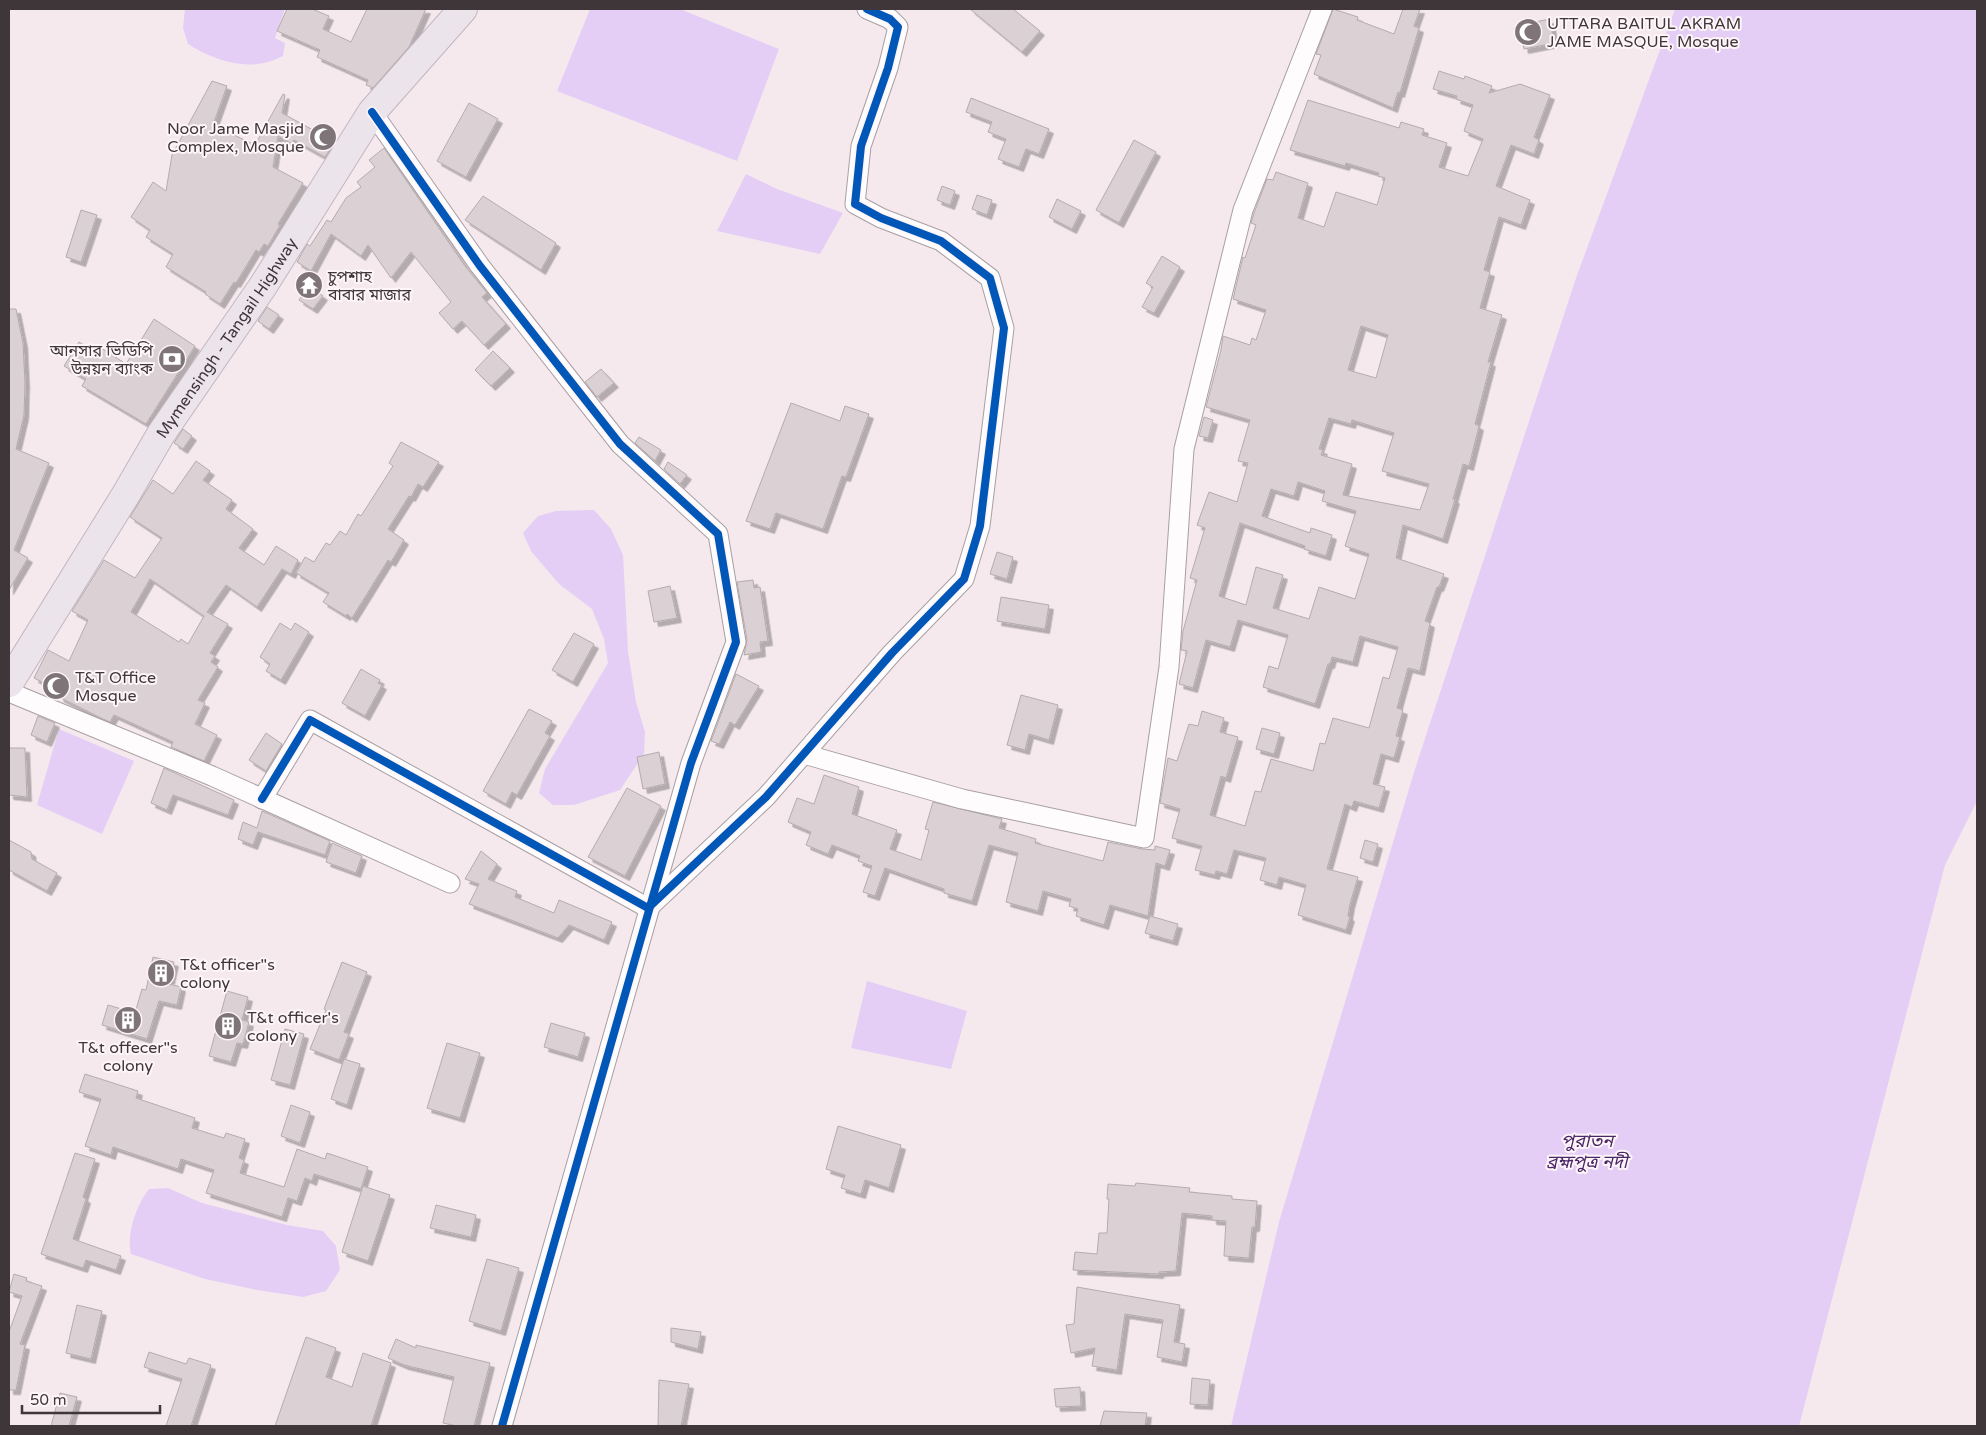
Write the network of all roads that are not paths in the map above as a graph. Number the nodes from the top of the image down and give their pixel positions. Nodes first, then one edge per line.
1 (463, 9) edge
2 (867, 9) edge
3 (1322, 9) edge
4 (372, 112) junction
5 (9, 683) edge
6 (9, 692) edge
7 (804, 754) junction
8 (262, 798) junction
9 (450, 883) dead end
10 (648, 908) junction
11 (502, 1426) edge

1 - 4 highway, Mymensingh - Tangail Highway
2 - 7 street
3 - 7 street
4 - 5 highway, Mymensingh - Tangail Highway
4 - 10 street
6 - 8 street
7 - 10 street
8 - 9 street
8 - 10 street
10 - 11 street

